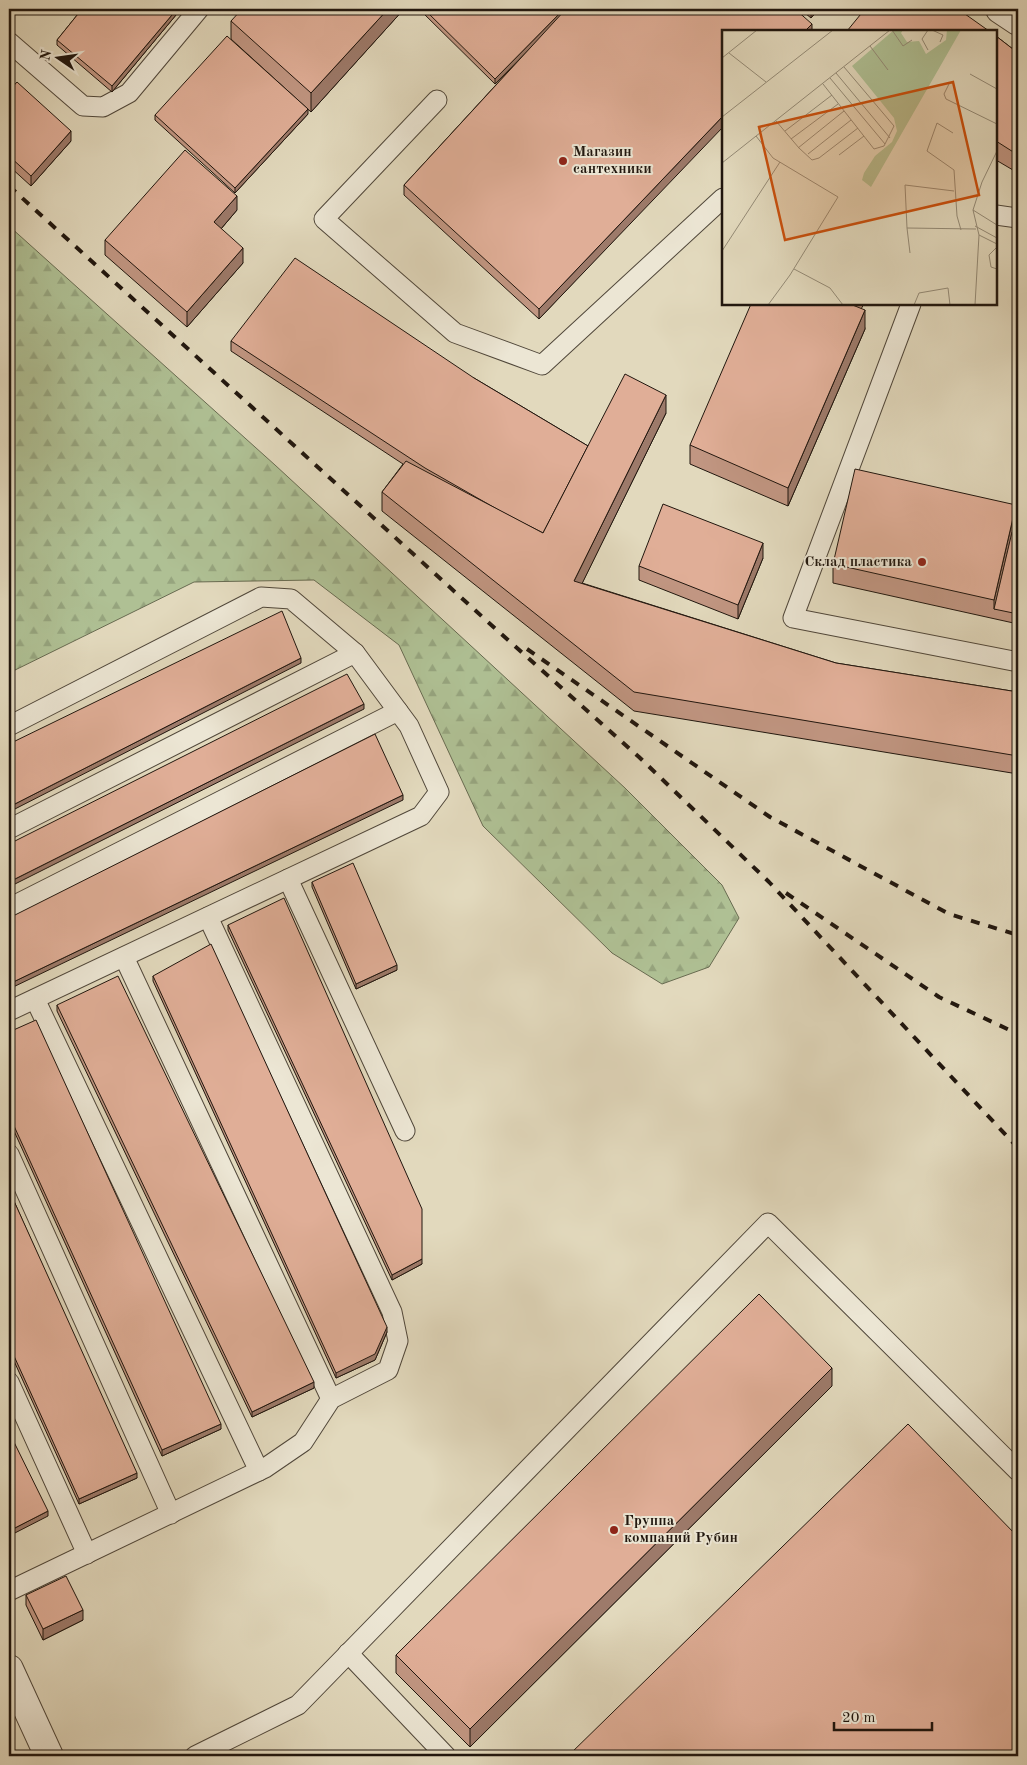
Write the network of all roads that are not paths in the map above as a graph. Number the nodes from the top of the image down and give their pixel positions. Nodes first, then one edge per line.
1 (199, 9) edge
2 (1000, 9) edge
3 (1018, 21) edge
4 (9, 42) edge
5 (437, 100) dead end
6 (722, 199) edge
7 (997, 215) edge
8 (1018, 218) edge
9 (911, 305) edge
10 (356, 653) junction
11 (1018, 662) edge
12 (398, 711) junction
13 (9, 726) edge
14 (9, 830) edge
15 (288, 879) junction
16 (9, 908) edge
17 (208, 917) junction
18 (124, 956) junction
19 (35, 998) junction
20 (9, 1011) edge
21 (405, 1130) dead end
22 (9, 1154) edge
23 (9, 1382) edge
24 (331, 1399) junction
25 (1018, 1471) edge
26 (258, 1472) junction
27 (171, 1514) junction
28 (87, 1554) junction
29 (9, 1591) edge
30 (348, 1654) junction
31 (9, 1668) edge
32 (49, 1756) edge
33 (195, 1756) edge
34 (446, 1756) edge

1 - 4 lane
2 - 3 street
5 - 6 lane
7 - 8 lane
9 - 11 lane
10 - 12 lane
10 - 13 lane
10 - 14 lane
12 - 15 lane
12 - 16 lane
15 - 17 lane
15 - 21 lane
17 - 18 lane
17 - 24 lane
18 - 19 lane
18 - 24 lane
19 - 20 lane
19 - 26 lane
22 - 27 lane
23 - 28 lane
24 - 26 lane
25 - 30 lane
26 - 27 lane
27 - 28 lane
28 - 29 lane
30 - 33 lane
30 - 34 lane
31 - 32 street

